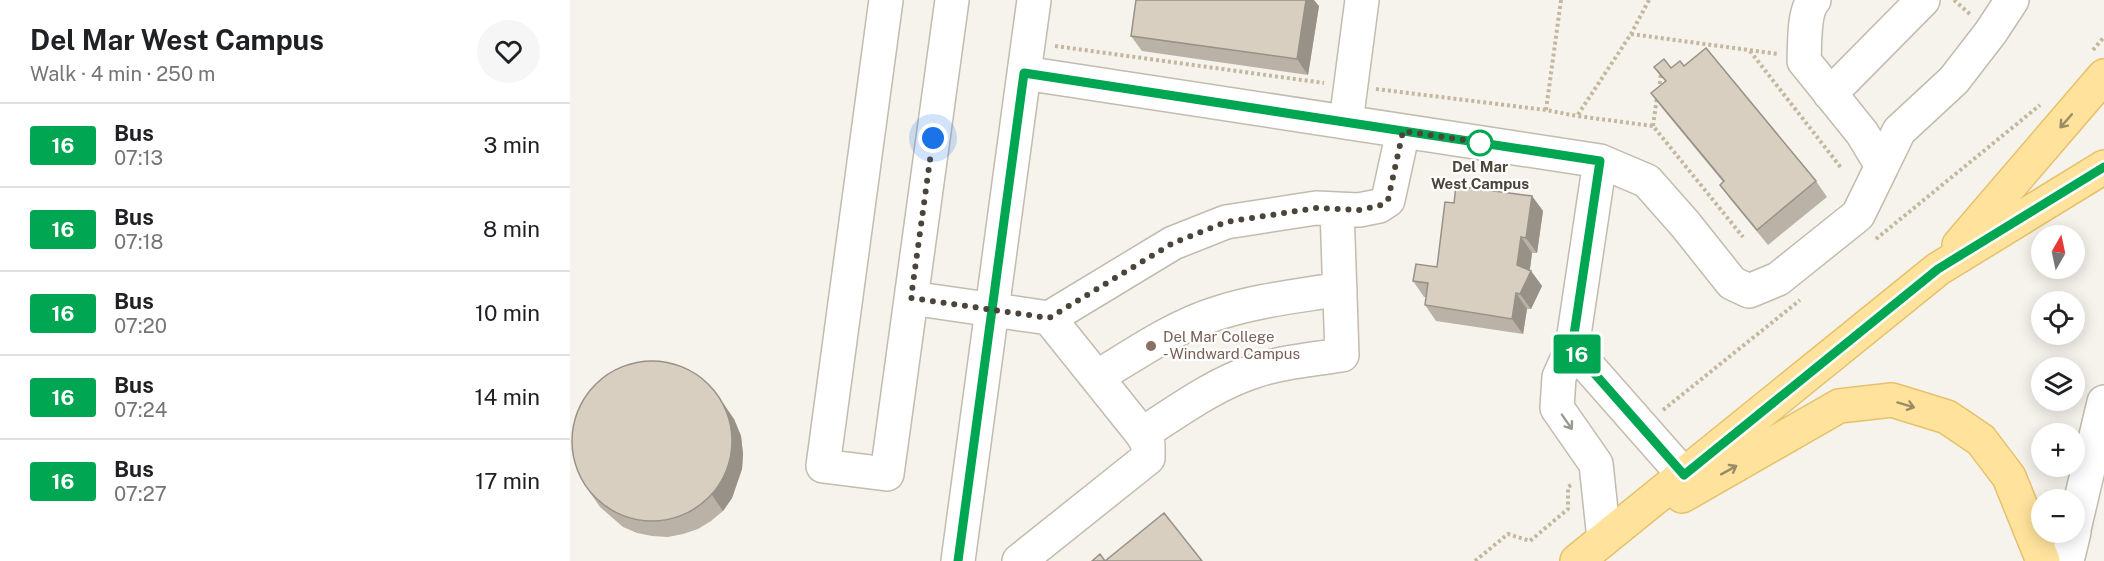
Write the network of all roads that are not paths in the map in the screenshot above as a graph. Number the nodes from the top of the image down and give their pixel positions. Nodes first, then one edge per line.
1 (886, 0) edge
2 (952, 0) edge
3 (1034, 0) edge
4 (1362, 0) edge
5 (1814, 0) edge
6 (1923, 0) edge
7 (2012, 0) edge
8 (2095, 67) edge
9 (1024, 73) junction
10 (1830, 94) junction
11 (1346, 122) junction
12 (1403, 131) junction
13 (1600, 161) junction
14 (1882, 166) junction
15 (2104, 166) edge
16 (1337, 209) junction
17 (1938, 269) junction
18 (1340, 289) junction
19 (911, 298) junction
20 (992, 311) junction
21 (1049, 318) junction
22 (1572, 348) junction
23 (1097, 377) junction
24 (2104, 402) edge
25 (1142, 434) junction
26 (1684, 475) junction
27 (2084, 489) edge
28 (1604, 539) junction
29 (2071, 543) edge
30 (958, 561) edge
31 (1019, 561) edge
32 (1577, 561) edge
33 (2043, 561) edge
34 (2067, 561) edge

1 - 19 street
2 - 19 street
3 - 9 street
4 - 11 street
5 - 10 street
6 - 10 street
7 - 14 street
8 -> 17 main road
9 - 11 street
9 - 20 street
10 - 14 street
11 - 12 street
12 - 13 street
12 - 16 street
13 - 14 street
13 - 22 street
15 - 17 main road
16 - 18 street
16 - 21 street
17 - 26 main road
18 - 23 street
18 - 25 street
19 - 20 street
20 - 21 street
20 - 30 street
21 - 23 street
22 - 26 street
22 -> 28 street
23 - 25 street
24 - 27 street
25 - 31 street
26 - 28 main road
28 - 32 main road
28 -> 33 main road
29 - 34 street

